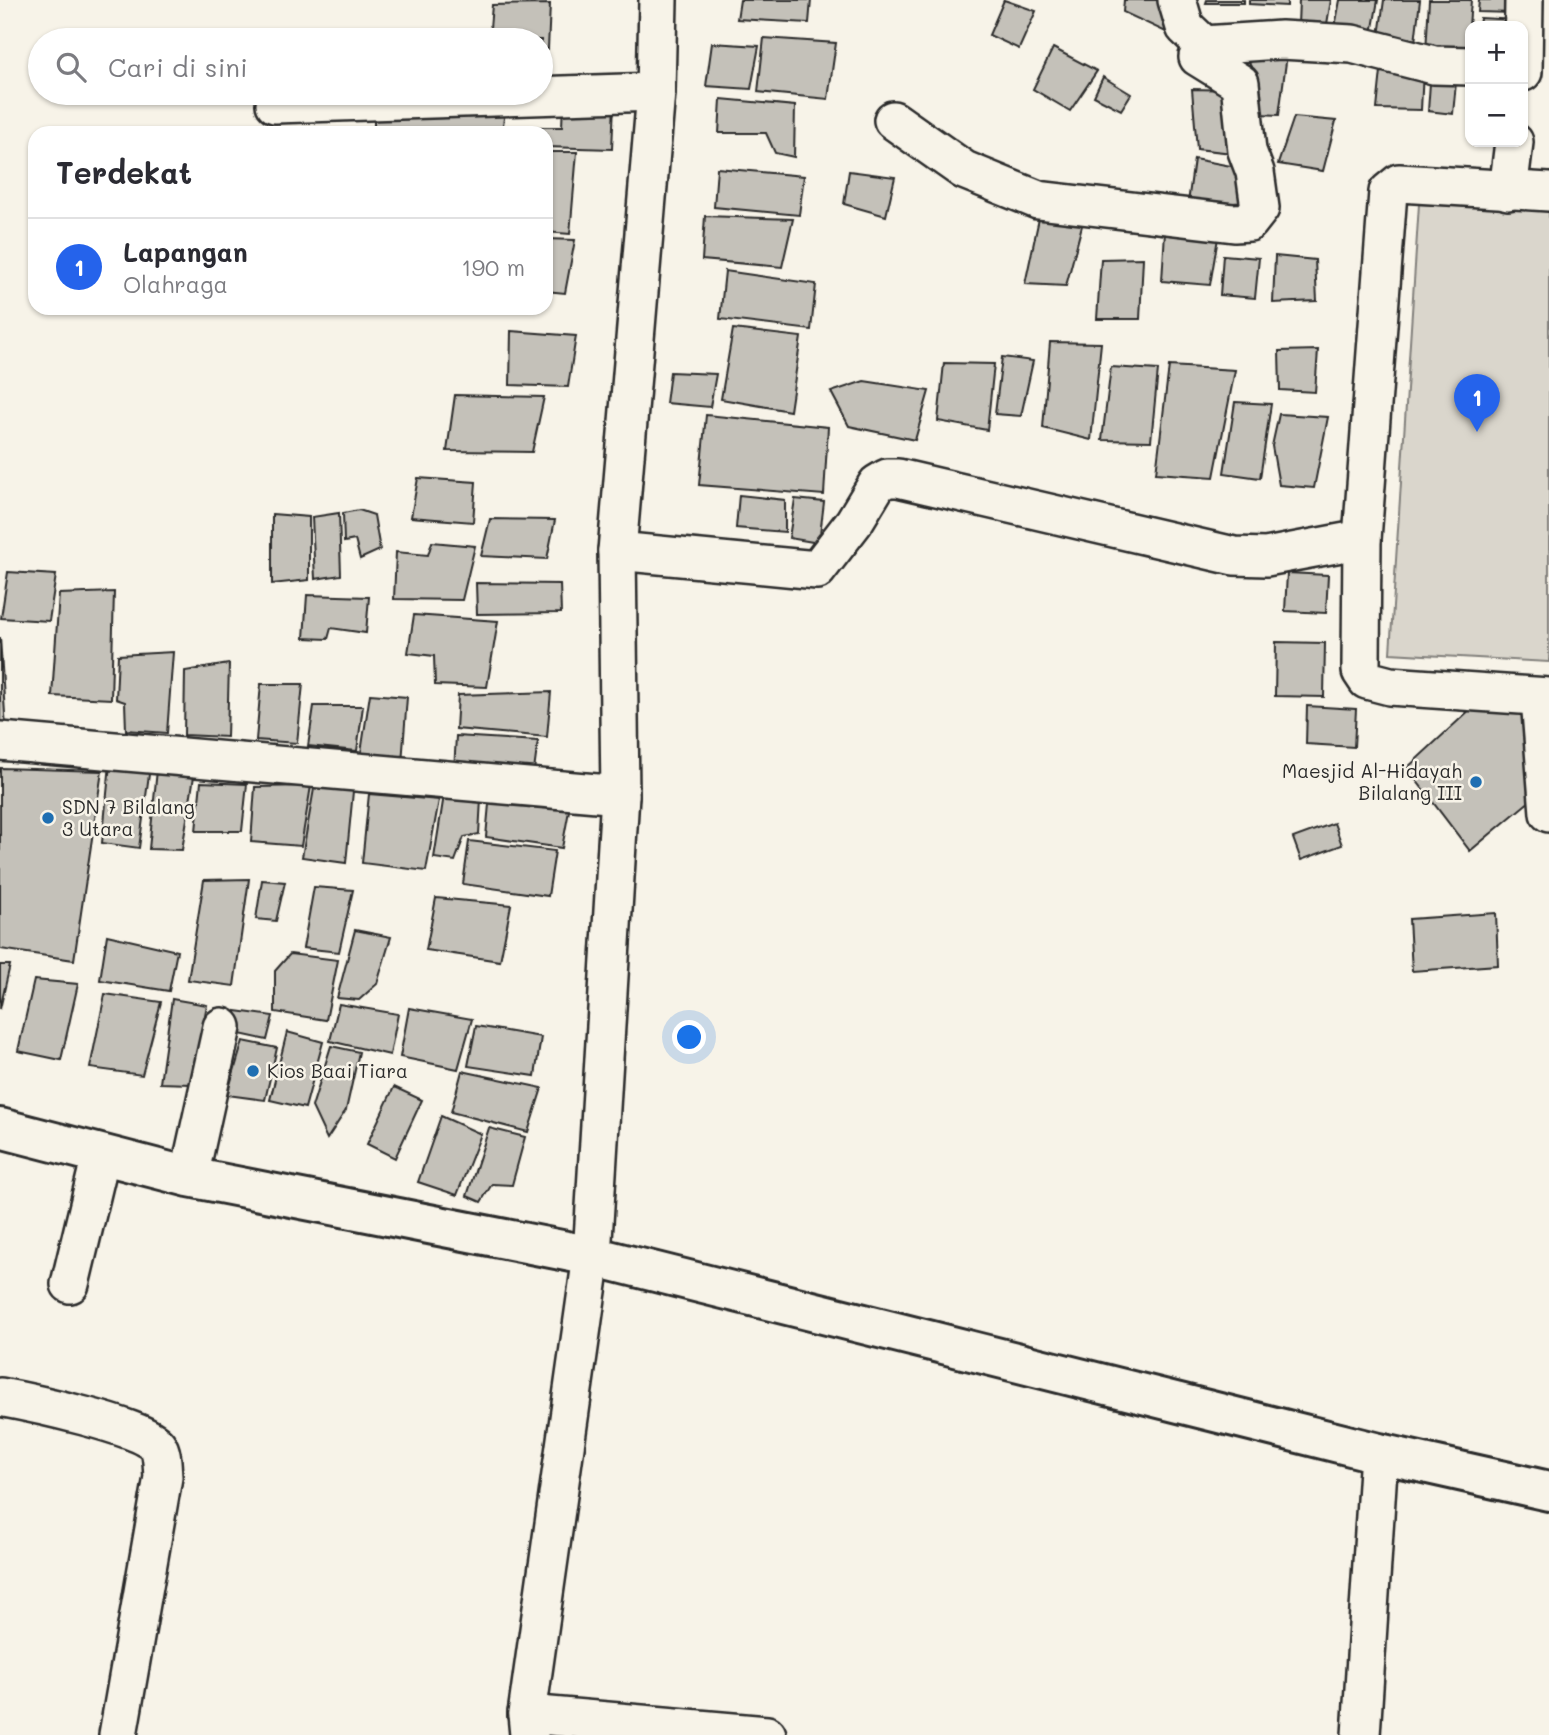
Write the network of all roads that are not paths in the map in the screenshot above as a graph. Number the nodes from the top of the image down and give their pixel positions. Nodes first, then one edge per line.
1 (658, 0) edge
2 (1177, 0) edge
3 (1524, 0) edge
4 (1524, 21) edge
5 (1204, 45) junction
6 (1465, 66) edge
7 (656, 92) junction
8 (553, 95) edge
9 (893, 120) dead end
10 (1513, 147) edge
11 (1508, 191) junction
12 (1549, 192) edge
13 (1362, 539) junction
14 (618, 551) junction
15 (1544, 698) edge
16 (0, 741) edge
17 (620, 795) junction
18 (1549, 813) edge
19 (222, 1027) dead end
20 (0, 1128) edge
21 (101, 1154) junction
22 (189, 1177) junction
23 (592, 1256) junction
24 (70, 1284) dead end
25 (0, 1397) edge
26 (1379, 1453) junction
27 (1549, 1491) edge
28 (528, 1725) edge
29 (118, 1735) edge
30 (767, 1735) edge
31 (1361, 1735) edge

1 - 7 street
2 - 5 street
3 - 4 street
5 - 6 street
5 - 9 street
7 - 8 street
7 - 14 street
10 - 11 street
11 - 12 street
11 - 13 street
13 - 14 street
13 - 15 street
14 - 17 street
15 - 18 street
16 - 17 street
17 - 23 street
19 - 22 street
20 - 21 street
21 - 22 street
21 - 24 street
22 - 23 street
23 - 26 street
23 - 28 street
25 - 29 street
26 - 27 street
26 - 31 street
28 - 30 street

